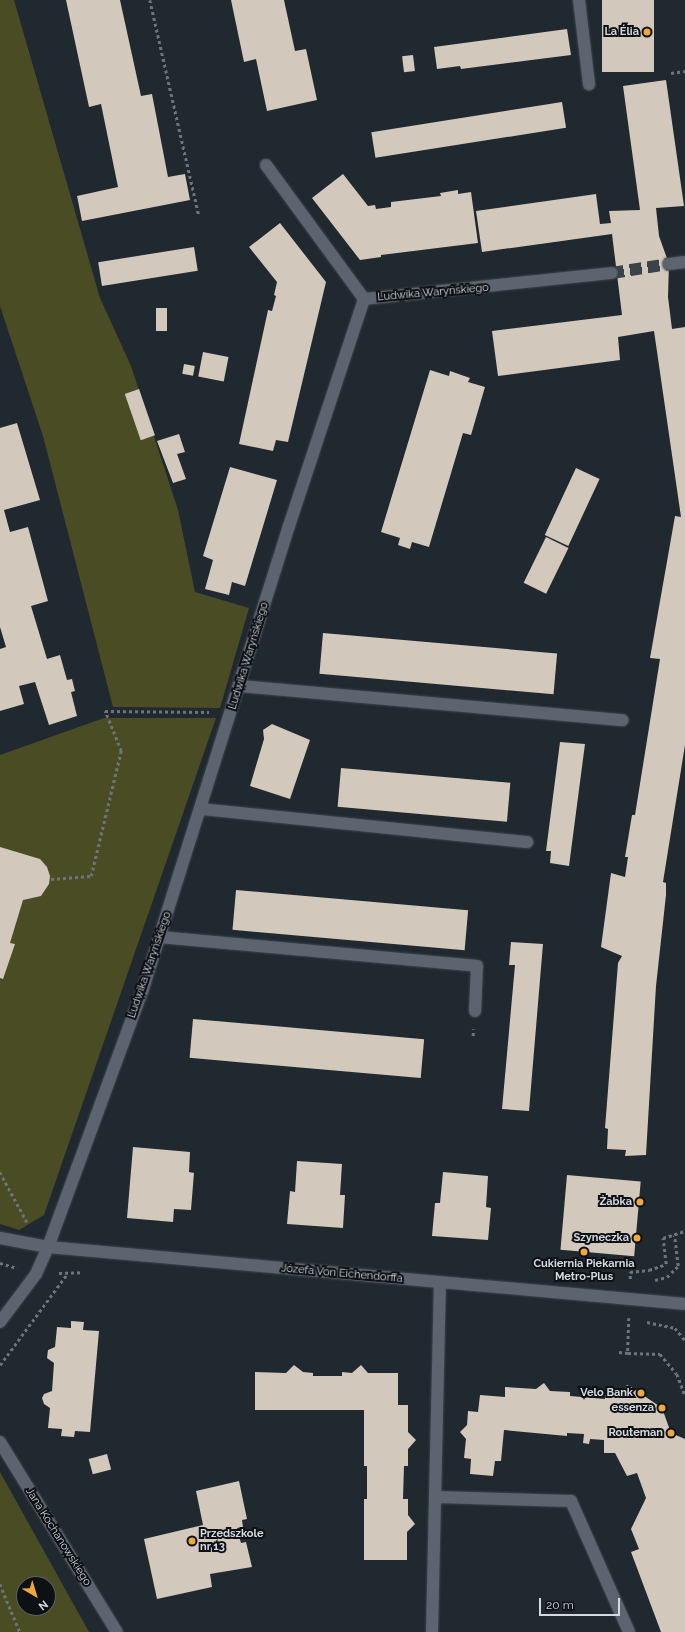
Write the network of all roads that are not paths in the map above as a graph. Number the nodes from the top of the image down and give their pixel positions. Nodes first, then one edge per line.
1 (579, 0) edge
2 (589, 84) dead end
3 (266, 165) dead end
4 (685, 262) edge
5 (669, 264) tunnel mouth
6 (612, 273) tunnel mouth
7 (364, 299) junction
8 (240, 686) junction
9 (622, 720) dead end
10 (200, 809) junction
11 (527, 842) dead end
12 (160, 937) junction
13 (475, 1011) dead end
14 (0, 1238) edge
15 (48, 1247) junction
16 (440, 1283) junction
17 (685, 1304) edge
18 (0, 1322) edge
19 (0, 1442) edge
20 (435, 1497) junction
21 (117, 1632) edge
22 (432, 1632) edge
23 (629, 1632) edge

1 - 2 street
3 - 7 street
4 - 5 street
6 - 7 street, Ludwika Waryńskiego
7 - 8 street, Ludwika Waryńskiego
8 - 9 street
8 - 10 street, Ludwika Waryńskiego
10 - 11 street
10 - 12 street, Ludwika Waryńskiego
12 - 13 street
12 - 15 street, Ludwika Waryńskiego
14 - 15 street, Józefa Von Eichendorffa
15 - 16 street, Józefa Von Eichendorffa
15 - 18 street, Ludwika Waryńskiego
16 - 17 street, Józefa Von Eichendorffa
16 - 20 street
19 - 21 street, Jana Kochanowskiego
20 - 22 street
20 - 23 street

